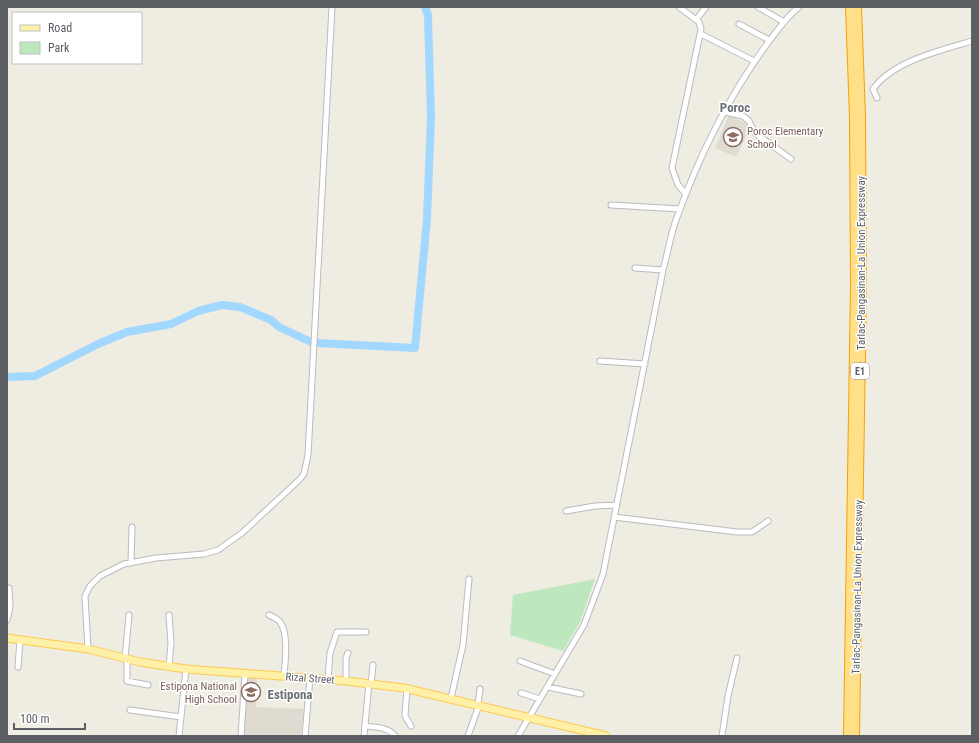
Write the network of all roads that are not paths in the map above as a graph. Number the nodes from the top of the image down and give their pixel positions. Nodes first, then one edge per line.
1 (332, 7) edge
2 (679, 7) edge
3 (706, 7) edge
4 (758, 7) edge
5 (799, 7) edge
6 (850, 7) edge
7 (857, 7) edge
8 (696, 20) junction
9 (784, 22) junction
10 (739, 24) dead end
11 (701, 34) junction
12 (770, 40) junction
13 (972, 41) edge
14 (754, 61) junction
15 (877, 98) dead end
16 (725, 112) junction
17 (792, 159) dead end
18 (686, 194) junction
19 (611, 205) dead end
20 (680, 209) junction
21 (635, 268) dead end
22 (664, 270) junction
23 (600, 360) dead end
24 (645, 364) junction
25 (617, 505) junction
26 (566, 511) dead end
27 (614, 517) junction
28 (768, 521) dead end
29 (132, 527) dead end
30 (131, 562) junction
31 (469, 579) dead end
32 (9, 588) dead end
33 (169, 615) dead end
34 (269, 615) dead end
35 (129, 616) dead end
36 (7, 620) edge
37 (366, 632) dead end
38 (7, 638) edge
39 (20, 640) junction
40 (88, 649) junction
41 (348, 653) dead end
42 (126, 658) junction
43 (737, 658) dead end
44 (520, 661) dead end
45 (372, 665) dead end
46 (169, 666) junction
47 (18, 667) dead end
48 (186, 669) junction
49 (245, 674) junction
50 (555, 674) junction
51 (284, 676) junction
52 (310, 678) junction
53 (328, 679) junction
54 (346, 681) junction
55 (370, 684) junction
56 (148, 685) dead end
57 (548, 687) junction
58 (407, 688) junction
59 (480, 689) dead end
60 (521, 693) dead end
61 (581, 694) dead end
62 (451, 698) junction
63 (540, 699) junction
64 (478, 704) junction
65 (130, 710) dead end
66 (181, 717) junction
67 (530, 717) junction
68 (365, 726) junction
69 (410, 726) dead end
70 (179, 736) edge
71 (241, 736) edge
72 (306, 736) edge
73 (364, 736) edge
74 (394, 736) edge
75 (468, 736) edge
76 (518, 736) edge
77 (606, 736) edge
78 (722, 736) edge
79 (848, 736) edge
80 (855, 736) edge

1 - 30 street
2 - 8 street
3 - 8 street
4 - 9 street
5 - 9 street
6 - 79 highway, Tarlac-Pangasinan-La Union Expressway / E1
7 - 80 highway, Tarlac-Pangasinan-La Union Expressway / E1
8 - 11 street
9 - 12 street
10 - 12 street
11 - 14 street
11 - 18 street
12 - 14 street
13 - 15 street
14 - 16 street
16 - 17 street
16 - 18 street
18 - 20 street
19 - 20 street
20 - 22 street
21 - 22 street
22 - 24 street
23 - 24 street
24 - 25 street
25 - 26 street
25 - 27 street
27 - 28 street
27 - 50 street
29 - 30 street
30 - 40 street
31 - 62 street
32 - 36 street
33 - 46 street
34 - 51 street
35 - 42 street
37 - 53 street
38 - 39 main road, Rizal Street
39 - 40 main road, Rizal Street
39 - 47 street
40 - 42 main road, Rizal Street
41 - 54 street
42 - 46 main road, Rizal Street
42 - 56 street
43 - 78 street
44 - 50 street
45 - 55 street
46 - 48 main road, Rizal Street
48 - 49 main road, Rizal Street
48 - 66 street
49 - 51 main road, Rizal Street
49 - 71 street
50 - 57 street
51 - 52 main road, Rizal Street
52 - 53 main road, Rizal Street
52 - 72 street
53 - 54 main road, Rizal Street
54 - 55 main road, Rizal Street
55 - 58 main road, Rizal Street
55 - 68 street
57 - 61 street
57 - 63 street
58 - 62 main road, Rizal Street
58 - 69 street
59 - 64 street
60 - 63 street
62 - 64 main road, Rizal Street
63 - 67 street
64 - 67 main road, Rizal Street
64 - 75 street
65 - 66 street
66 - 70 street
67 - 76 street
67 - 77 main road, Rizal Street
68 - 73 street
68 - 74 street

